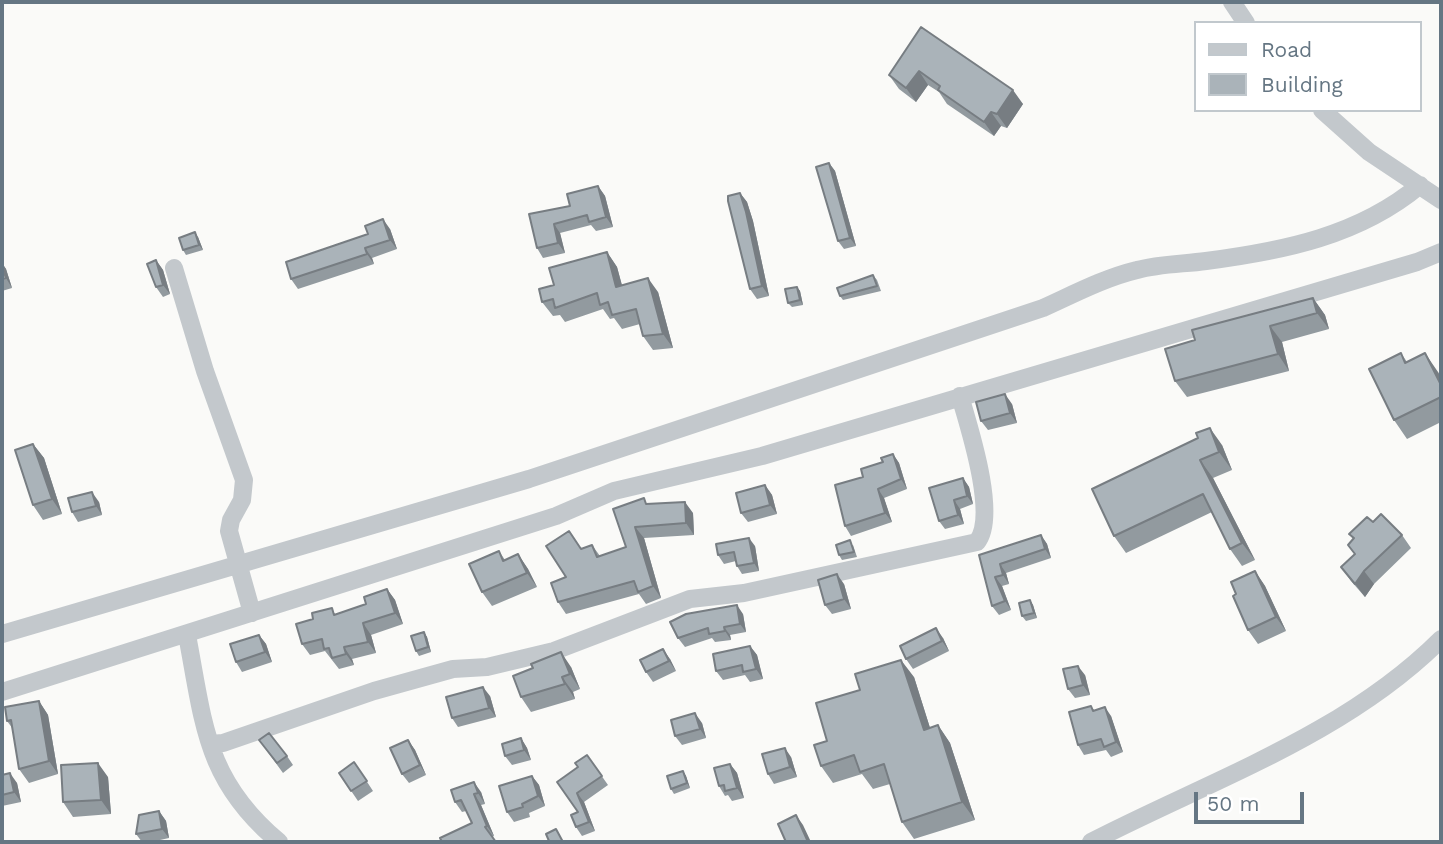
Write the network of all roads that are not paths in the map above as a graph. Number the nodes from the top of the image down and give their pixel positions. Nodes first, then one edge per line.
1 (1232, 2) edge
2 (1245, 21) edge
3 (1324, 112) edge
4 (1420, 186) junction
5 (1441, 200) edge
6 (1441, 252) edge
7 (174, 268) dead end
8 (960, 396) junction
9 (239, 566) junction
10 (252, 613) junction
11 (2, 634) edge
12 (187, 635) junction
13 (1441, 639) edge
14 (2, 692) edge
15 (210, 744) junction
16 (1116, 836) edge
17 (279, 842) edge
18 (1091, 842) edge

1 - 2 street
3 - 4 street
4 - 5 street
4 - 9 street
6 - 8 street
7 - 9 street
8 - 10 street
8 - 15 street
9 - 10 street
9 - 11 street
10 - 12 street
12 - 14 street
12 - 15 street
13 - 16 street
15 - 17 street
16 - 18 street

